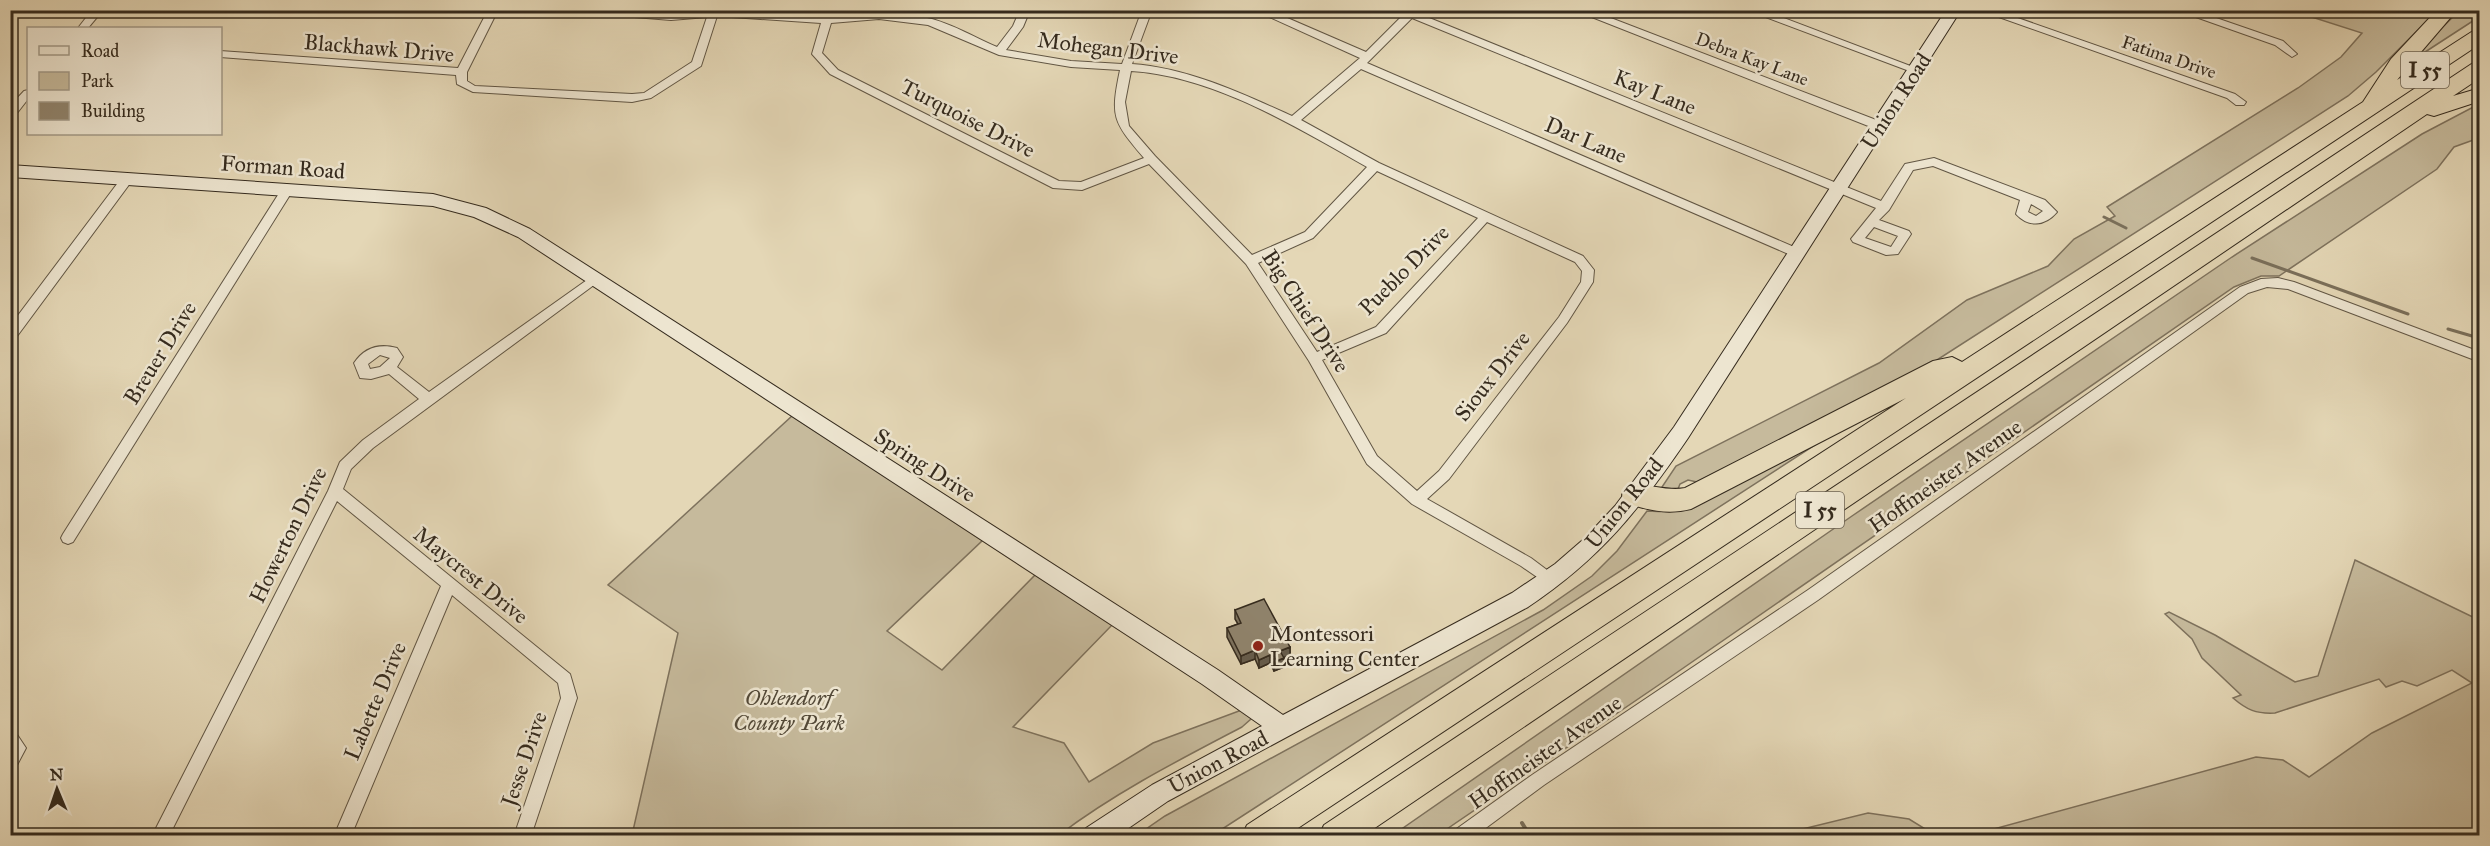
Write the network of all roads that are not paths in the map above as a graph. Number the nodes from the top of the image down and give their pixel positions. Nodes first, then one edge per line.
1 (98, 10) edge
2 (493, 10) edge
3 (585, 10) edge
4 (1025, 10) edge
5 (1147, 10) edge
6 (1259, 10) edge
7 (1579, 10) edge
8 (1752, 10) edge
9 (1954, 10) edge
10 (1984, 10) edge
11 (2181, 10) edge
12 (2448, 10) edge
13 (602, 11) edge
14 (713, 12) edge
15 (1412, 12) edge
16 (828, 15) edge
17 (84, 27) edge
18 (2480, 35) edge
19 (999, 52) junction
20 (222, 54) edge
21 (2292, 54) dead end
22 (1364, 60) junction
23 (1126, 67) junction
24 (2480, 68) edge
25 (1916, 70) junction
26 (462, 72) junction
27 (27, 94) edge
28 (2480, 94) edge
29 (2240, 102) dead end
30 (2371, 107) junction
31 (10, 114) edge
32 (2405, 118) junction
33 (1293, 121) junction
34 (1880, 126) junction
35 (1151, 159) junction
36 (1375, 166) junction
37 (10, 171) edge
38 (127, 179) junction
39 (1839, 188) junction
40 (287, 190) junction
41 (2026, 197) dead end
42 (1885, 207) junction
43 (1485, 217) junction
44 (1872, 222) dead end
45 (542, 245) joint
46 (1797, 253) junction
47 (1250, 261) junction
48 (1587, 270) joint
49 (594, 279) junction
50 (10, 336) edge
51 (2480, 357) edge
52 (1314, 358) junction
53 (1982, 360) junction
54 (391, 369) dead end
55 (428, 399) junction
56 (335, 491) junction
57 (1635, 495) junction
58 (1417, 500) junction
59 (68, 538) dead end
60 (1550, 580) junction
61 (449, 584) junction
62 (569, 698) joint
63 (1281, 728) junction
64 (10, 738) edge
65 (10, 762) edge
66 (160, 836) edge
67 (342, 836) edge
68 (522, 836) edge
69 (1095, 836) edge
70 (1258, 836) edge
71 (1335, 836) edge
72 (1461, 836) edge

1 - 17 street
2 - 26 street
3 - 13 street, Mohegan Drive
4 - 19 street
5 - 23 street, Big Chief Drive
6 - 22 street, Dar Lane
7 - 34 street, Debra Kay Lane
8 - 25 street
9 - 25 street, Union Road
10 - 29 street, Fatima Drive
11 - 21 street
12 - 30 highway
13 - 14 street, Mohegan Drive
14 - 16 street, Mohegan Drive
14 - 26 street, Blackhawk Drive
15 - 22 street
15 - 39 street, Kay Lane
16 - 19 street, Mohegan Drive
16 - 35 street, Turquoise Drive
18 - 30 highway, I 55
19 - 23 street, Mohegan Drive
20 - 26 street, Blackhawk Drive
22 - 33 street
22 - 46 street, Dar Lane
23 - 33 street, Mohegan Drive
23 - 35 street, Big Chief Drive
24 - 32 highway, I 55
25 - 34 street, Union Road
27 - 31 street
28 - 32 highway
30 - 53 highway, I 55
32 - 71 highway, I 55
33 - 36 street, Mohegan Drive
34 - 39 street, Union Road
35 - 47 street, Big Chief Drive
36 - 43 street, Mohegan Drive
36 - 47 street
37 - 38 street, Forman Road
38 - 40 street, Forman Road
38 - 50 street
39 - 42 street, Kay Lane
39 - 46 street, Union Road
40 - 45 street, Forman Road
40 - 59 street, Breuer Drive
41 - 42 street
42 - 44 street
43 - 48 street, Mohegan Drive
43 - 52 street, Pueblo Drive
45 - 49 street, Spring Drive
46 - 57 street, Union Road
47 - 52 street, Big Chief Drive
48 - 58 street, Sioux Drive
49 - 55 street, Howerton Drive
49 - 63 street, Spring Drive
51 - 72 street, Hoffmeister Avenue
52 - 58 street, Big Chief Drive
53 - 57 highway
53 - 70 highway, I 55
54 - 55 street
55 - 56 street, Howerton Drive
56 - 61 street, Maycrest Drive
56 - 66 street, Howerton Drive
57 - 60 street, Union Road
58 - 60 street, Big Chief Drive
60 - 63 street, Union Road
61 - 62 street, Maycrest Drive
61 - 67 street, Labette Drive
62 - 68 street, Jesse Drive
63 - 69 street, Union Road
64 - 65 street

